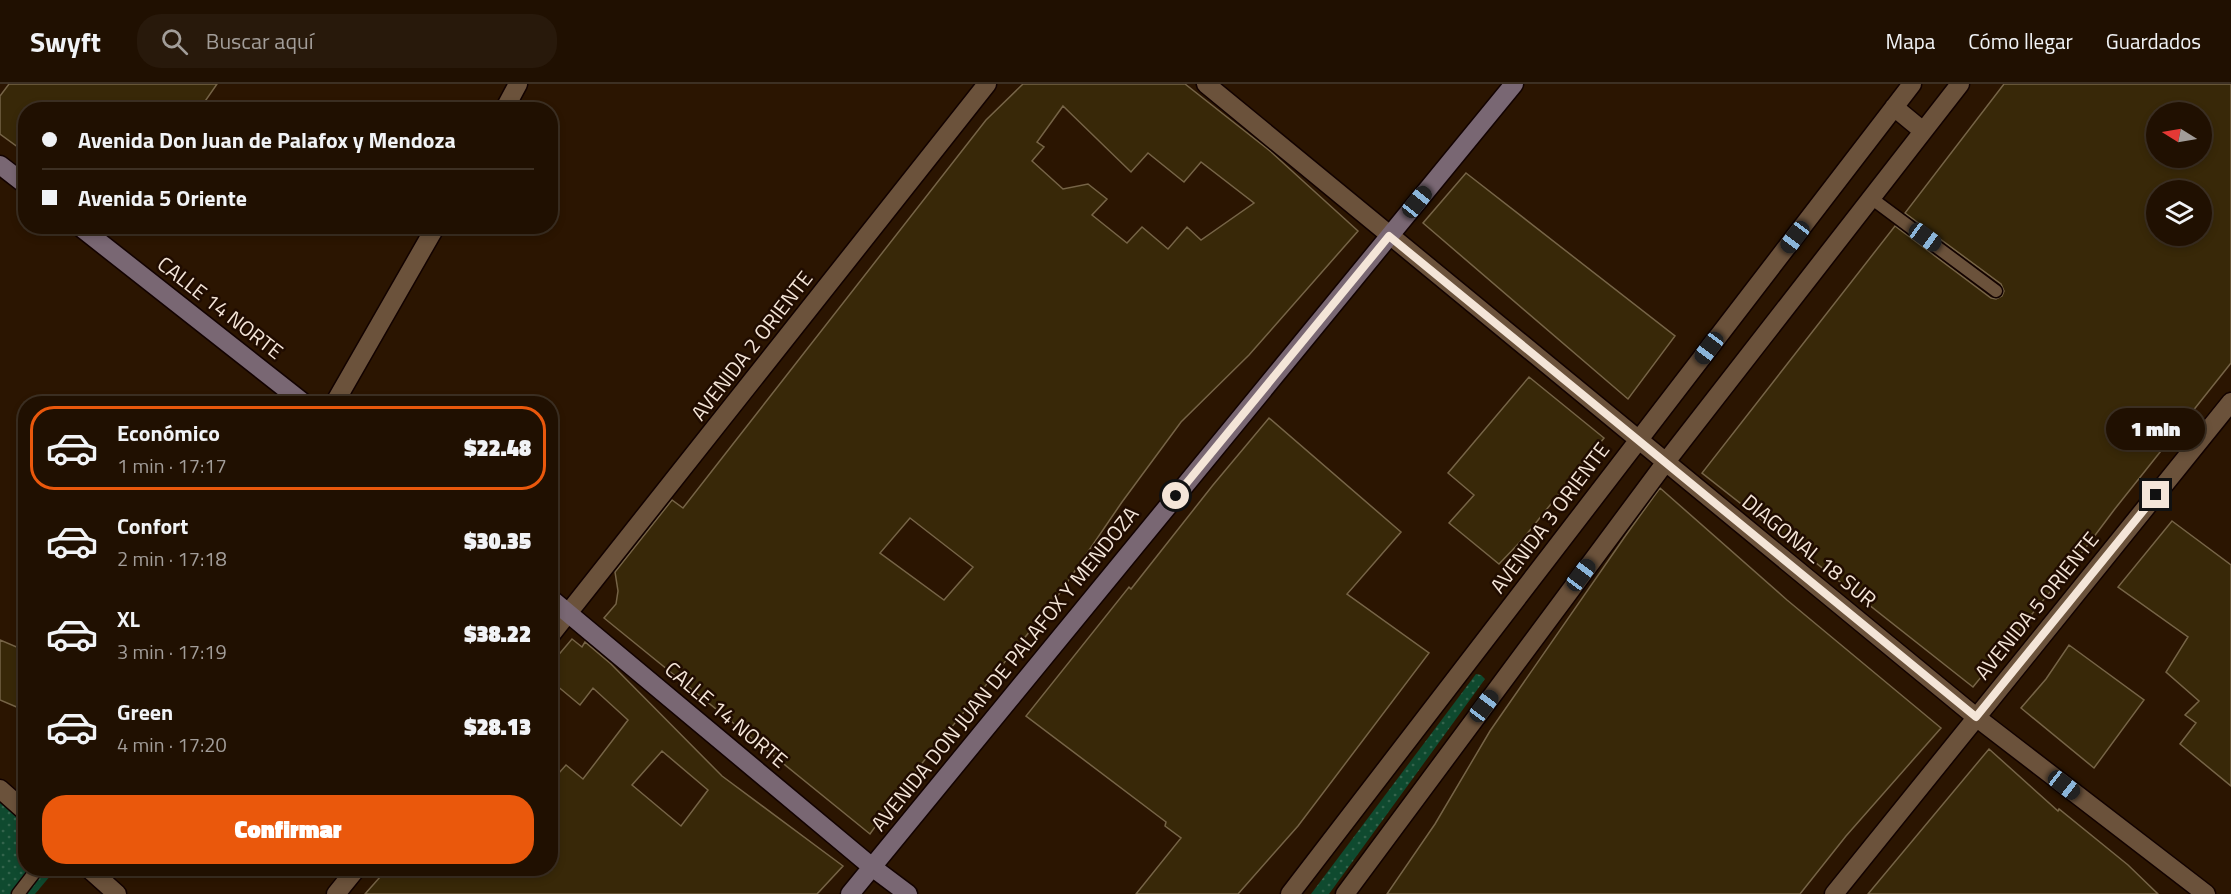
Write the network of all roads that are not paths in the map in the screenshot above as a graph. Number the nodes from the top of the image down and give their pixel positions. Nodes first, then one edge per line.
1 (518, 84) edge
2 (987, 84) edge
3 (1206, 84) edge
4 (1514, 84) edge
5 (1912, 84) edge
6 (1960, 84) edge
7 (508, 102) edge
8 (1894, 107) junction
9 (1923, 131) junction
10 (0, 165) edge
11 (18, 179) edge
12 (1871, 198) junction
13 (89, 234) edge
14 (431, 234) edge
15 (1389, 236) junction
16 (1996, 291) dead end
17 (295, 396) edge
18 (339, 396) edge
19 (2231, 402) edge
20 (1638, 441) junction
21 (1665, 463) junction
22 (558, 604) edge
23 (570, 613) junction
24 (558, 627) edge
25 (1976, 717) junction
26 (0, 789) edge
27 (18, 805) edge
28 (872, 867) junction
29 (32, 876) edge
30 (97, 876) edge
31 (351, 876) edge
32 (18, 894) edge
33 (117, 894) edge
34 (336, 894) edge
35 (850, 894) edge
36 (908, 894) edge
37 (1290, 894) edge
38 (1345, 894) edge
39 (1834, 894) edge
40 (2206, 894) edge

1 - 7 street
2 - 23 street, AVENIDA 2 ORIENTE
3 - 15 street, DIAGONAL 18 SUR
4 - 15 main road, AVENIDA DON JUAN DE PALAFOX Y MENDOZA
5 - 8 street, AVENIDA 3 ORIENTE
6 - 9 street
8 - 9 street
8 - 20 street, AVENIDA 3 ORIENTE
9 - 12 street
10 - 11 main road
12 - 16 lane
12 - 21 street
13 - 17 main road, CALLE 14 NORTE
14 - 18 street
15 - 20 street, DIAGONAL 18 SUR
15 - 28 main road, AVENIDA DON JUAN DE PALAFOX Y MENDOZA
19 - 25 street, AVENIDA 5 ORIENTE
20 - 21 street, DIAGONAL 18 SUR
20 - 37 street, AVENIDA 3 ORIENTE
21 - 25 street, DIAGONAL 18 SUR
21 - 38 street
22 - 23 main road, CALLE 14 NORTE
23 - 24 street, AVENIDA 2 ORIENTE
23 - 28 main road, CALLE 14 NORTE
25 - 39 street, AVENIDA 5 ORIENTE
25 - 40 street, DIAGONAL 18 SUR
26 - 27 street
28 - 35 main road, AVENIDA DON JUAN DE PALAFOX Y MENDOZA
28 - 36 main road, CALLE 14 NORTE
29 - 32 lane
30 - 33 street
31 - 34 street

